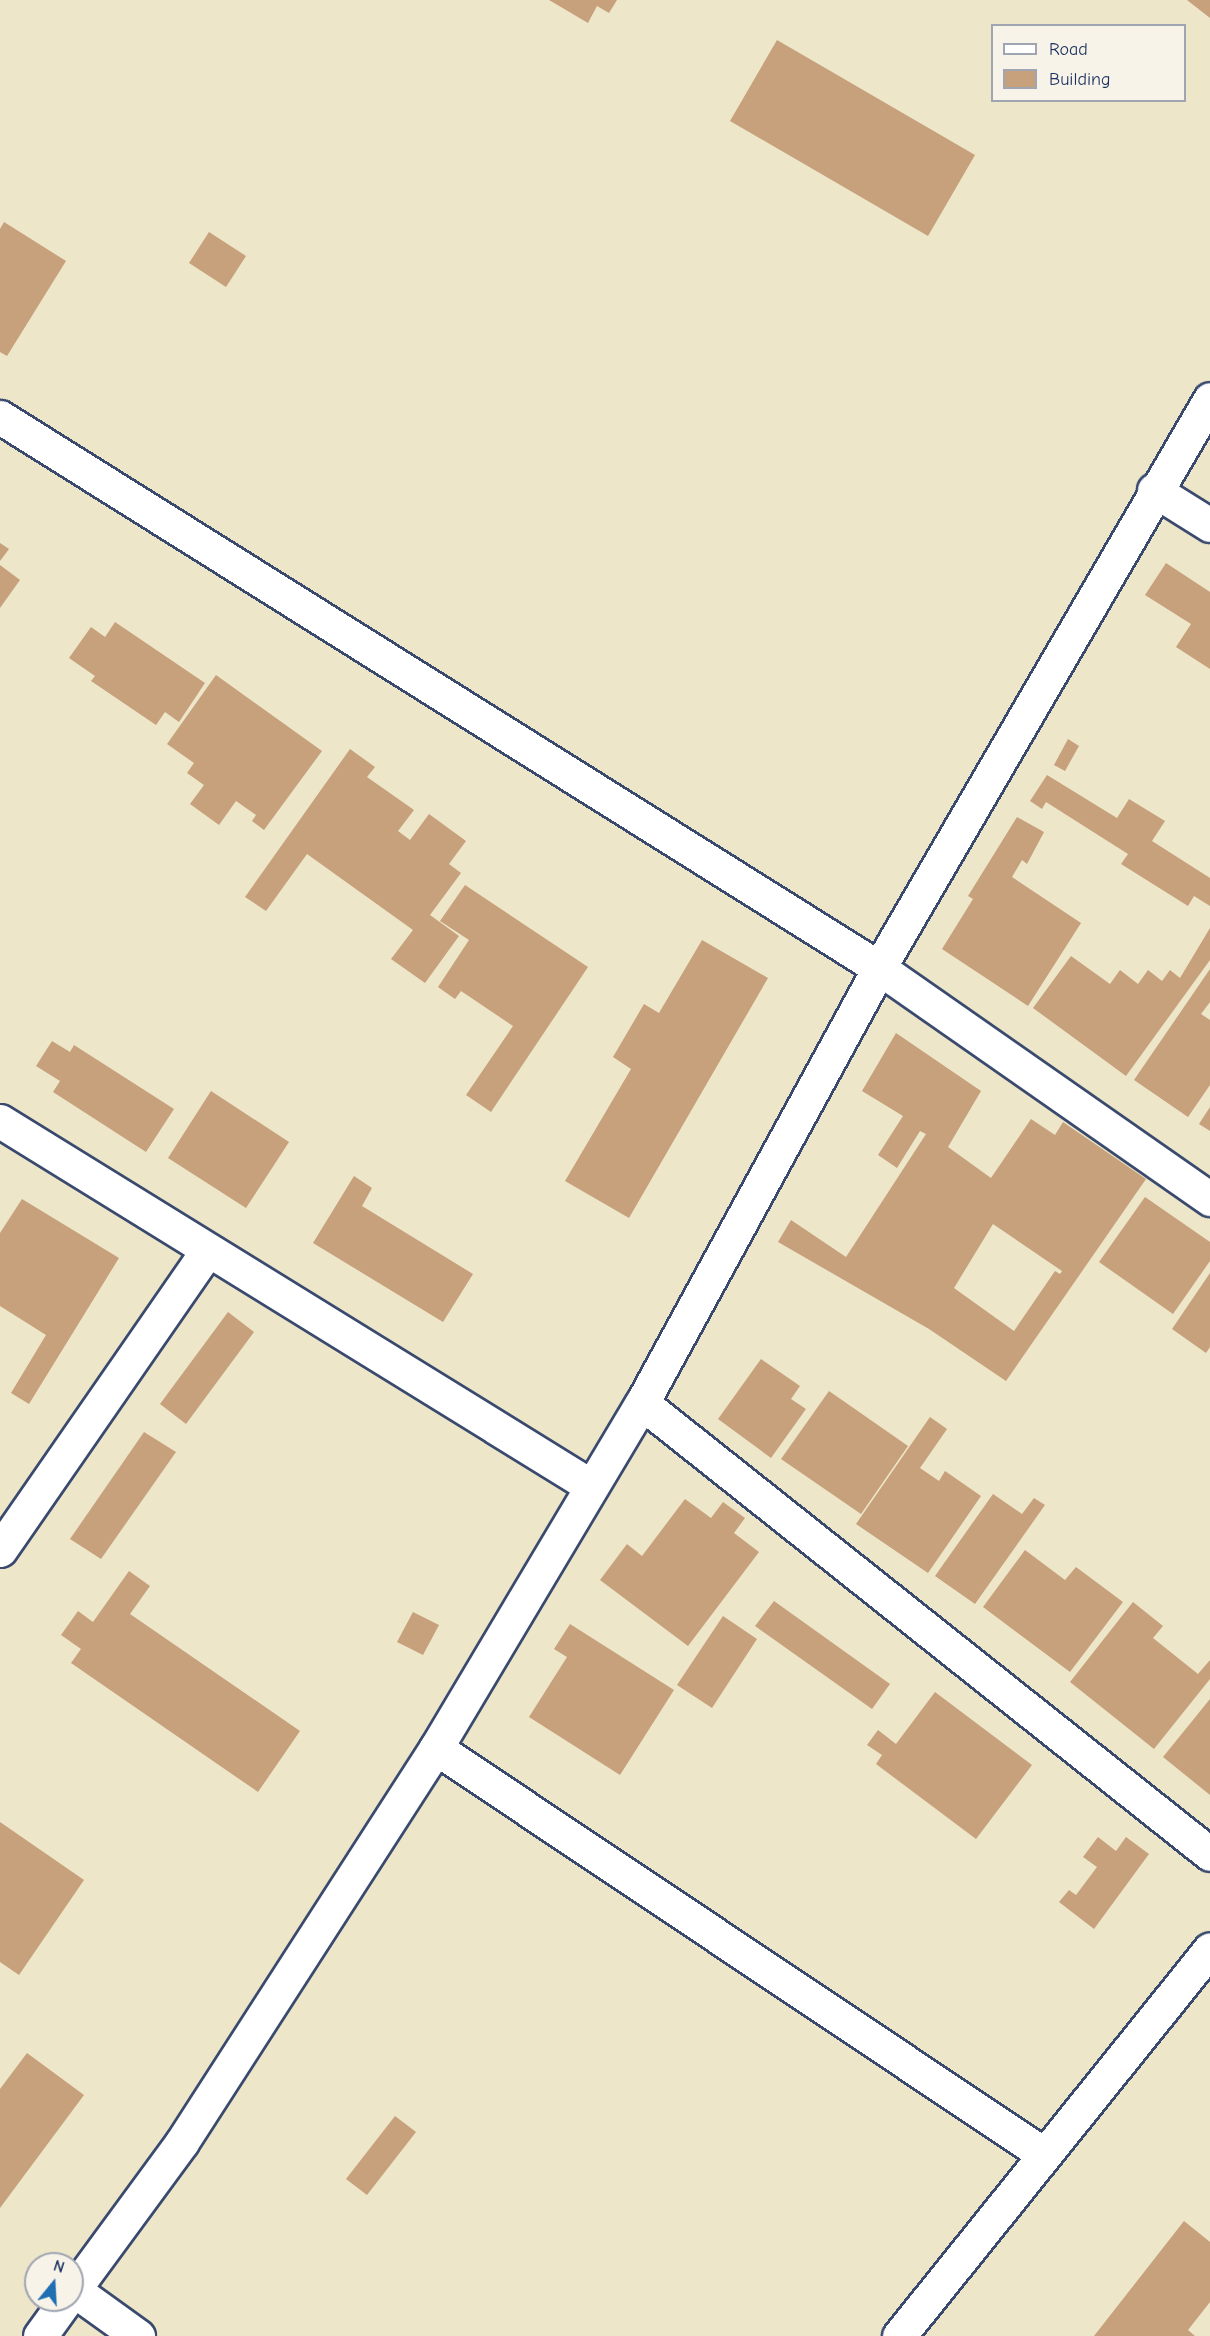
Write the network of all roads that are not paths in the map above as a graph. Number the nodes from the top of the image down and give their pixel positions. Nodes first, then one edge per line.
1 (1210, 399) edge
2 (0, 417) edge
3 (1154, 489) junction
4 (1210, 525) edge
5 (879, 968) junction
6 (0, 1121) edge
7 (1210, 1199) edge
8 (207, 1251) junction
9 (642, 1403) junction
10 (591, 1486) junction
11 (0, 1550) edge
12 (436, 1748) junction
13 (1210, 1854) edge
14 (1210, 1949) edge
15 (1045, 2154) junction
16 (84, 2275) edge
17 (84, 2303) edge
18 (57, 2312) edge
19 (40, 2336) edge
20 (138, 2336) edge
21 (899, 2336) edge

1 - 3 street
2 - 5 street
3 - 4 street
3 - 5 street
5 - 7 street
5 - 9 street
6 - 8 street
8 - 10 street
8 - 11 street
9 - 10 street
9 - 13 street
10 - 12 street
12 - 15 street
12 - 16 street
14 - 15 street
15 - 21 street
17 - 20 street
18 - 19 street

